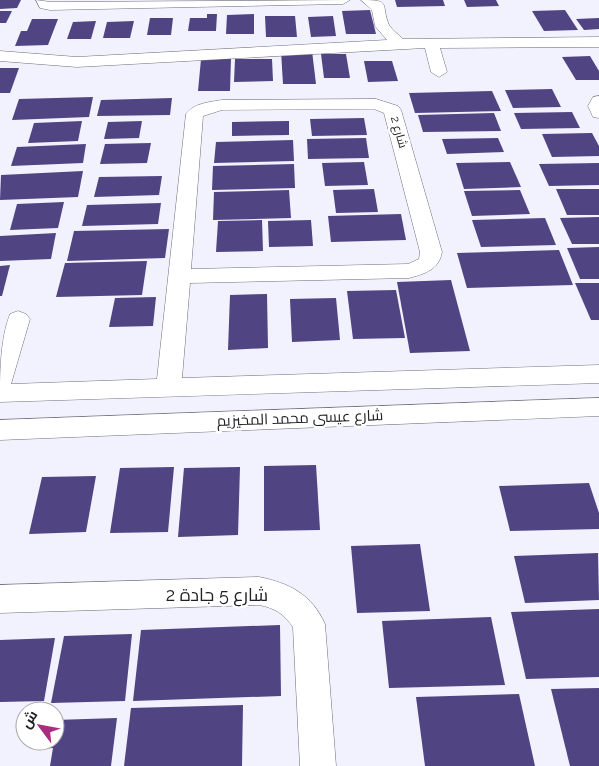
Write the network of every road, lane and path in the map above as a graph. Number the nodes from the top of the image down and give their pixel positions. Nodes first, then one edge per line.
1 (43, 0) edge
2 (343, 0) edge
3 (368, 0) edge
4 (201, 1) edge
5 (599, 42) edge
6 (398, 44) junction
7 (431, 44) junction
8 (0, 56) edge
9 (439, 72) dead end
10 (599, 102) edge
11 (599, 113) edge
12 (180, 276) junction
13 (18, 319) dead end
14 (599, 374) edge
15 (0, 381) edge
16 (169, 388) junction
17 (0, 393) edge
18 (598, 409) edge
19 (0, 430) edge
20 (0, 599) edge
21 (318, 766) edge

1 - 4 street
2 - 4 street
3 - 6 street
5 - 7 street
6 - 7 street
6 - 8 street
7 - 9 street
10 - 11 street
12 - 12 street, شارع 2
12 - 16 street, شارع 2
13 - 15 street
14 - 16 street
16 - 17 street
18 - 19 street, شارع عيسى محمد المخيزيم
20 - 21 street, شارع 5 جادة 2

